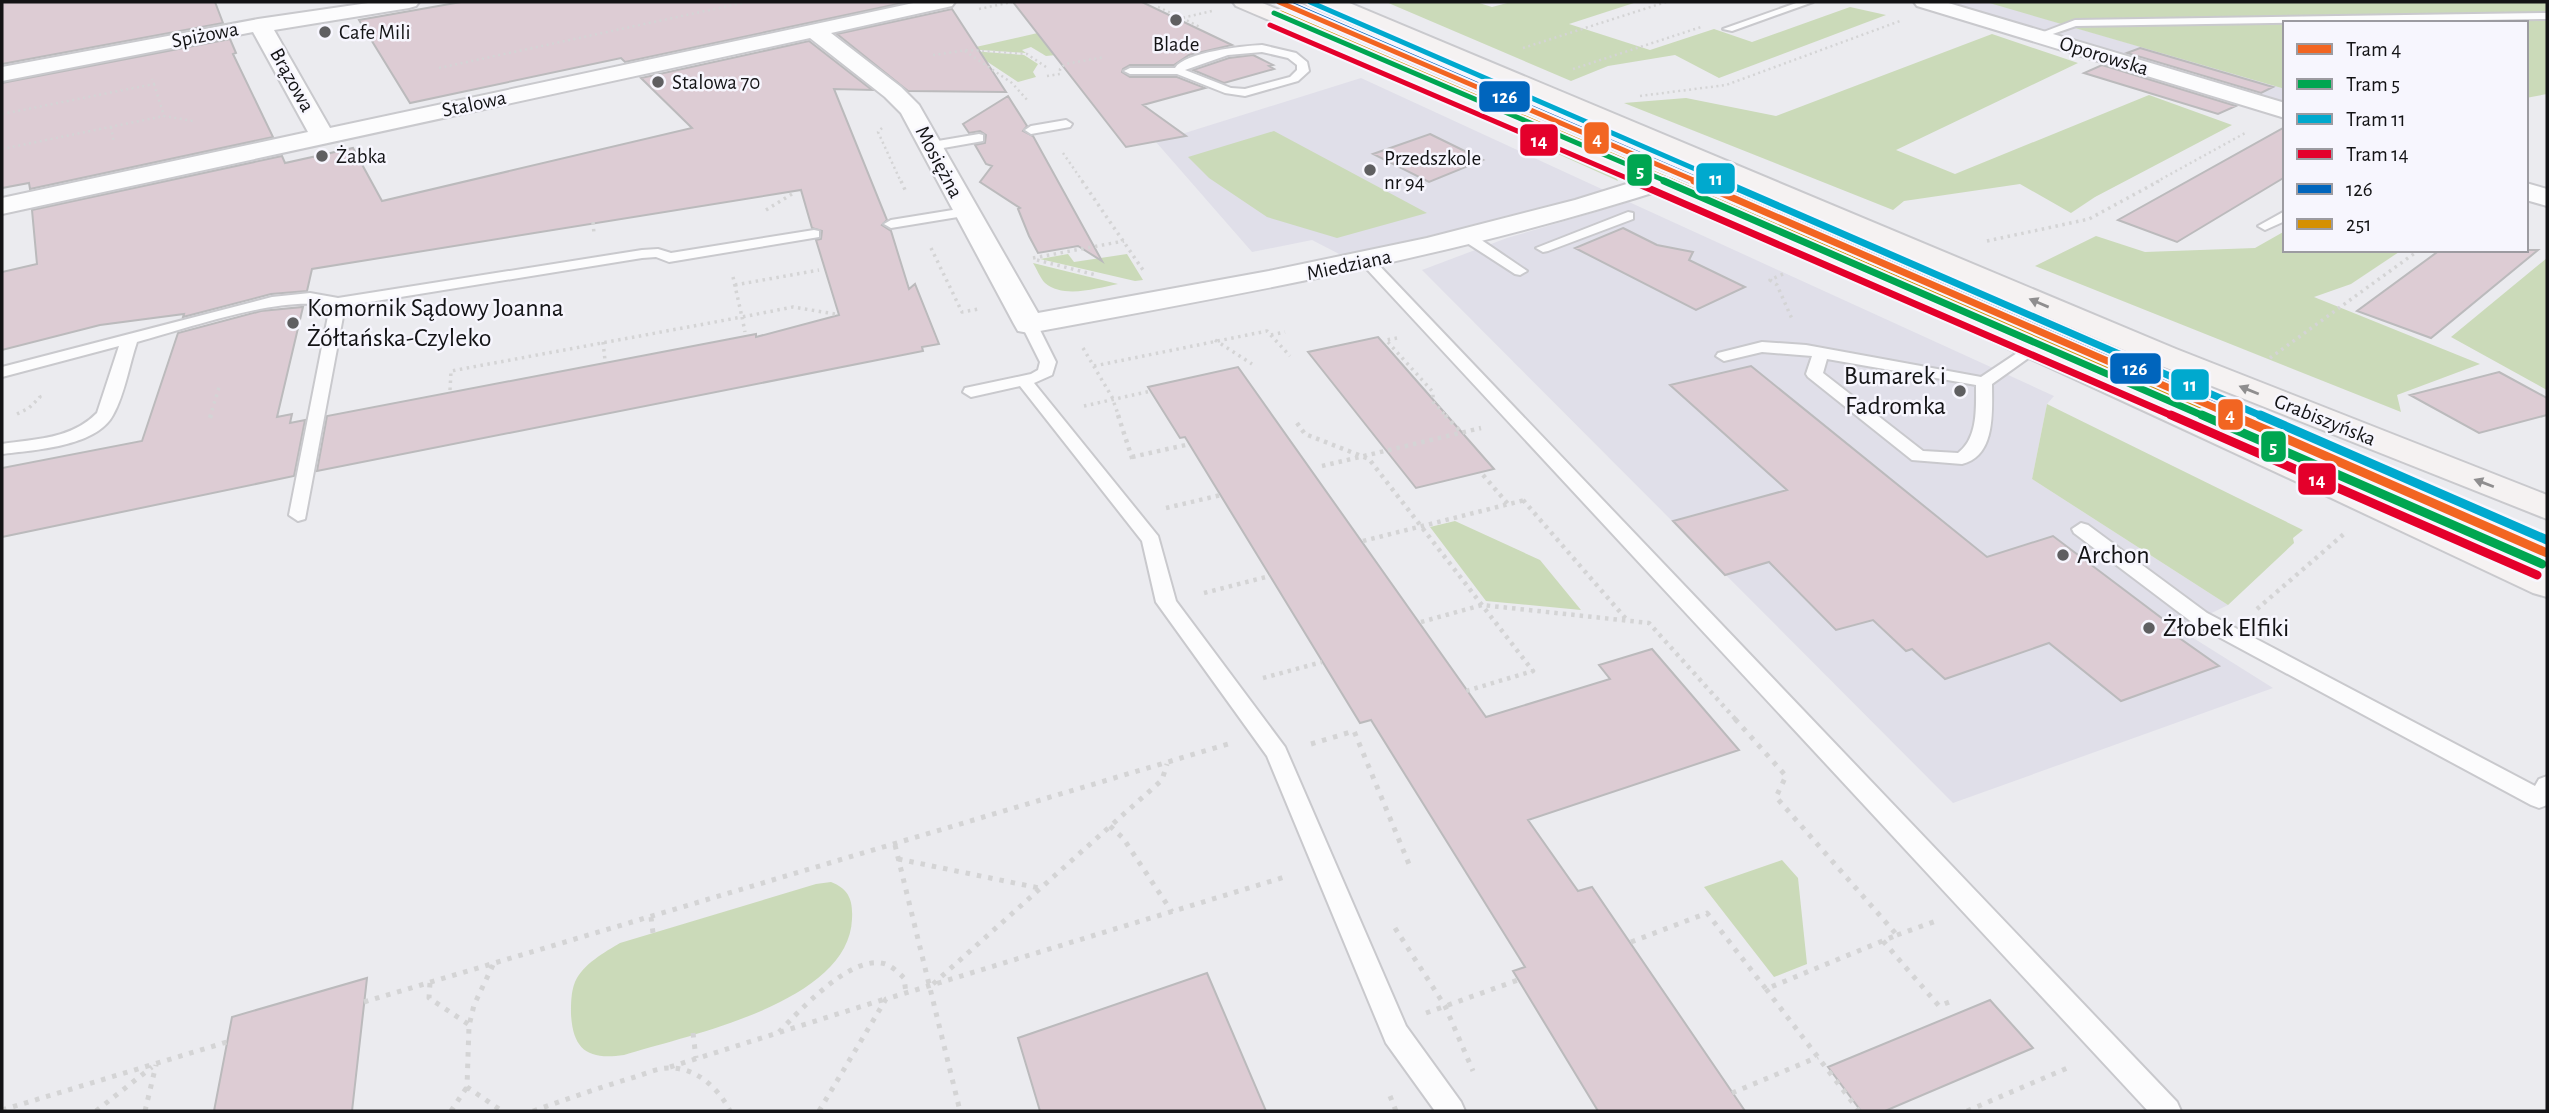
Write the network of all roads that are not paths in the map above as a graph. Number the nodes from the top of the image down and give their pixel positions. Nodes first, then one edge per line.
1 (409, 2) edge
2 (942, 2) edge
3 (1243, 2) edge
4 (1286, 2) edge
5 (1330, 2) edge
6 (1808, 2) edge
7 (1924, 2) edge
8 (367, 6) edge
9 (2547, 16) edge
10 (258, 25) junction
11 (814, 30) junction
12 (1728, 30) dead end
13 (2038, 36) junction
14 (1130, 71) dead end
15 (1178, 71) junction
16 (2, 74) edge
17 (2283, 110) edge
18 (1066, 124) dead end
19 (1031, 130) dead end
20 (323, 137) junction
21 (979, 138) dead end
22 (932, 146) junction
23 (1662, 181) junction
24 (2528, 192) edge
25 (2547, 198) edge
26 (2, 206) edge
27 (965, 212) junction
28 (1628, 216) dead end
29 (2283, 216) edge
30 (891, 224) dead end
31 (2265, 226) dead end
32 (814, 234) dead end
33 (1469, 238) junction
34 (1543, 248) dead end
35 (1368, 262) junction
36 (1520, 271) dead end
37 (338, 303) junction
38 (1029, 324) junction
39 (130, 338) junction
40 (2035, 346) junction
41 (1814, 352) junction
42 (1724, 356) dead end
43 (2, 372) edge
44 (1024, 381) junction
45 (1984, 382) junction
46 (971, 392) dead end
47 (2, 449) edge
48 (2547, 508) edge
49 (298, 515) dead end
50 (2081, 529) dead end
51 (2547, 546) edge
52 (2547, 584) edge
53 (1228, 687) joint
54 (2547, 785) edge
55 (1451, 1111) edge
56 (2167, 1111) edge

1 - 8 street, Spiżowa
2 - 11 street, Stalowa
3 - 23 main road, Grabiszyńska
4 - 51 lane
48 -> 5 main road, Grabiszyńska
6 - 12 lane
7 - 13 street, Oporowska
8 - 10 street, Spiżowa
9 - 13 lane
10 - 16 street, Spiżowa
10 - 20 street, Brązowa
11 - 20 street, Stalowa
11 - 22 street, Mosiężna
13 - 17 street, Oporowska
14 - 15 lane
15 - 15 lane
18 - 19 lane
20 - 26 street, Stalowa
21 - 22 lane
22 - 27 street, Mosiężna
23 - 33 street, Miedziana
23 - 40 main road, Grabiszyńska
24 - 25 street
27 - 30 lane
27 - 38 street, Mosiężna
28 - 34 lane
29 - 31 lane
32 - 37 lane
33 - 35 street, Miedziana
33 - 36 lane
35 - 38 street, Miedziana
35 - 56 lane
37 - 39 lane
37 - 49 lane
38 - 44 lane
39 - 43 lane
39 - 47 lane
40 - 45 lane
40 - 52 main road, Grabiszyńska
41 - 42 lane
41 - 45 lane
41 - 45 lane
44 - 46 lane
44 - 53 lane
50 - 54 lane
53 - 55 lane

